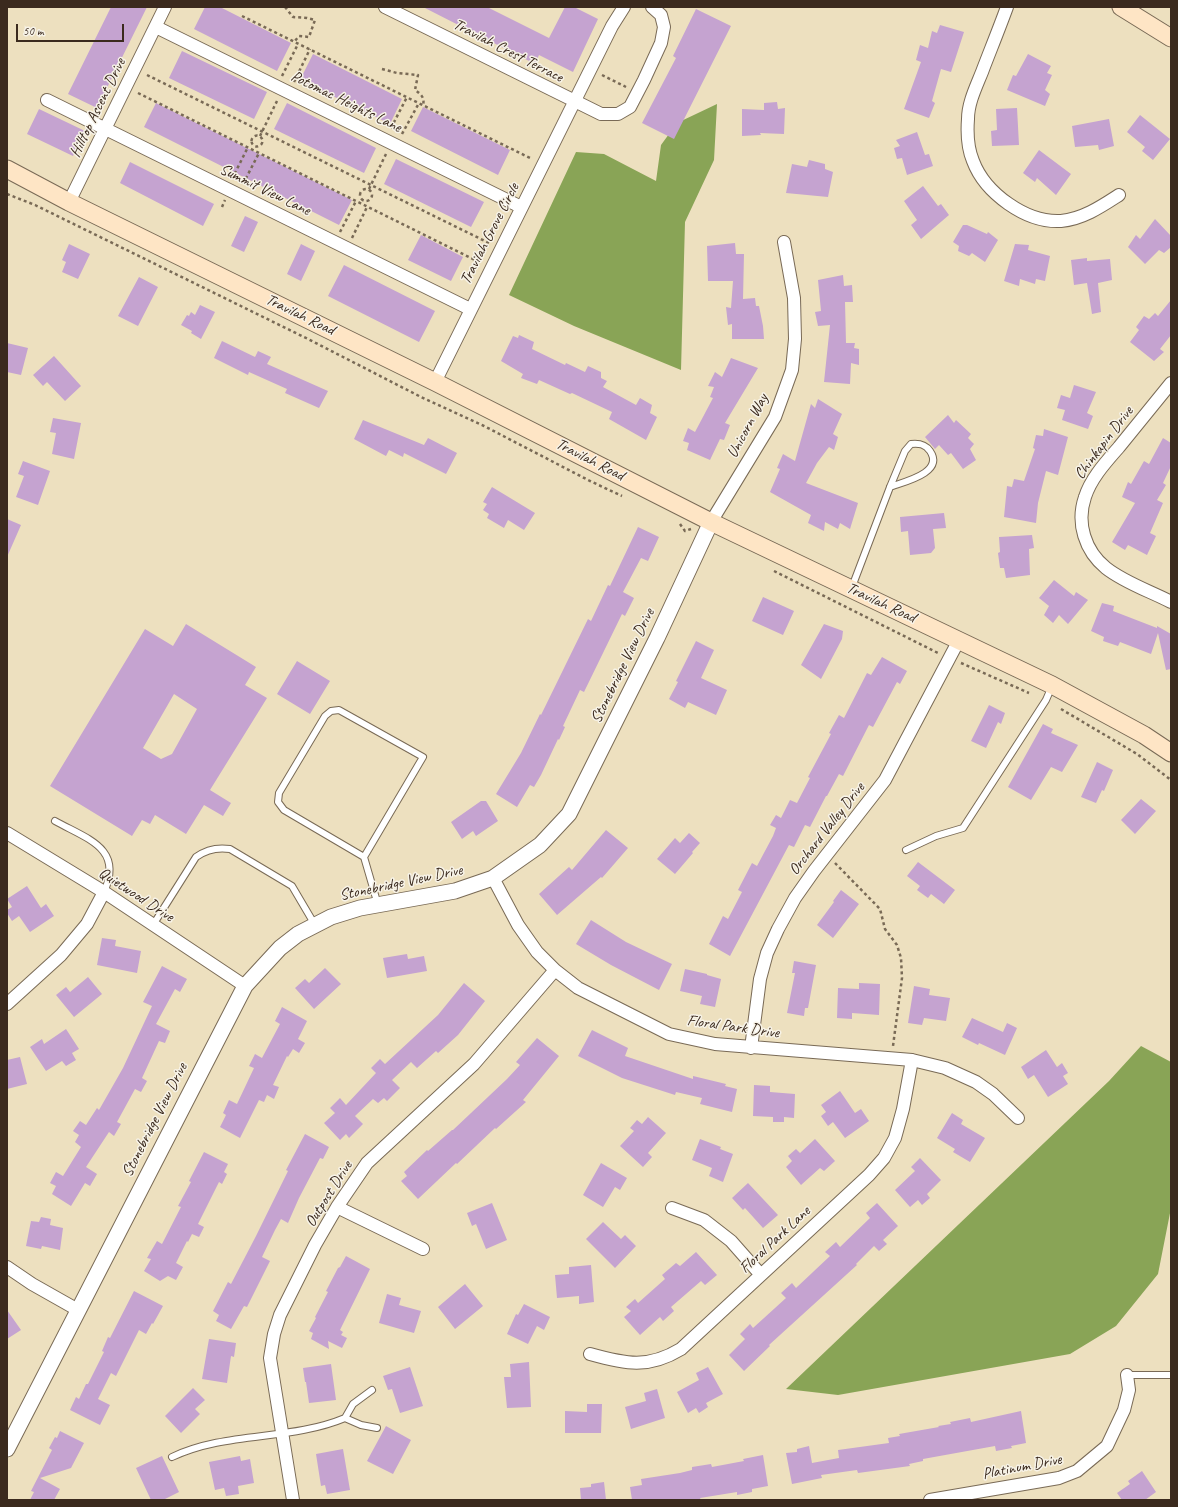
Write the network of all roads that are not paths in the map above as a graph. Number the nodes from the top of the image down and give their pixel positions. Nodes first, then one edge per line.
1 (165, 7) edge
2 (385, 7) edge
3 (624, 7) edge
4 (652, 7) edge
5 (1007, 7) edge
6 (1121, 7) edge
7 (156, 26) junction
8 (1171, 38) edge
9 (47, 100) dead end
10 (574, 101) junction
11 (105, 129) junction
12 (7, 169) edge
13 (1119, 195) dead end
14 (69, 202) junction
15 (521, 207) junction
16 (784, 242) dead end
17 (470, 310) junction
18 (435, 382) junction
19 (1171, 383) edge
20 (890, 487) junction
21 (708, 529) junction
22 (852, 589) junction
23 (1171, 602) edge
24 (959, 640) junction
25 (1049, 693) junction
26 (1171, 753) edge
27 (56, 822) dead end
28 (7, 833) edge
29 (906, 850) dead end
30 (364, 857) junction
31 (493, 878) junction
32 (104, 892) junction
33 (378, 905) junction
34 (153, 925) junction
35 (315, 925) junction
36 (555, 970) junction
37 (244, 986) junction
38 (7, 1004) edge
39 (751, 1048) junction
40 (912, 1060) junction
41 (1018, 1118) dead end
42 (337, 1207) junction
43 (672, 1208) dead end
44 (423, 1249) dead end
45 (7, 1267) edge
46 (761, 1275) junction
47 (78, 1310) junction
48 (590, 1354) dead end
49 (1171, 1374) edge
50 (1127, 1375) joint
51 (372, 1390) dead end
52 (345, 1418) junction
53 (376, 1428) dead end
54 (282, 1433) junction
55 (7, 1449) edge
56 (172, 1457) dead end
57 (293, 1500) edge
58 (930, 1500) edge

1 - 7 street, Hilltop Ascent Drive
2 - 10 street, Travilah Crest Terrace
3 - 10 street, Travilah Grove Circle
4 - 10 street
5 - 13 street
6 - 8 main road
7 - 11 street, Hilltop Ascent Drive
7 - 15 street, Potomac Heights Lane
9 - 11 street, Summit View Lane
10 - 15 street, Travilah Grove Circle
11 - 14 street, Hilltop Ascent Drive
11 - 17 street, Summit View Lane
12 - 14 main road, Travilah Road
14 - 18 main road, Travilah Road
15 - 17 street, Travilah Grove Circle
16 - 21 street, Unicorn Way
17 - 18 street, Travilah Grove Circle
18 - 21 main road, Travilah Road
19 - 23 street, Chinkapin Drive
20 - 20 lane
20 - 22 lane
21 - 22 main road, Travilah Road
21 - 31 street, Stonebridge View Drive
22 - 24 main road, Travilah Road
24 - 25 main road, Travilah Road
24 - 39 street, Orchard Valley Drive
25 - 26 main road, Travilah Road
25 - 29 lane
27 - 32 lane
28 - 32 street, Quietwood Drive
30 - 30 lane
30 - 33 lane
31 - 33 street, Stonebridge View Drive
31 - 36 street, Floral Park Drive
32 - 34 street, Quietwood Drive
32 - 38 street
33 - 35 street, Stonebridge View Drive
34 - 35 lane
34 - 37 street, Quietwood Drive
35 - 37 street, Stonebridge View Drive
36 - 39 street, Floral Park Drive
36 - 42 street, Outpost Drive
37 - 47 street, Stonebridge View Drive
39 - 40 street, Floral Park Drive
40 - 41 street, Floral Park Drive
40 - 46 street, Floral Park Lane
42 - 44 street
42 - 54 street, Outpost Drive
43 - 46 street
45 - 47 street
46 - 48 street, Floral Park Lane
47 - 55 street, Stonebridge View Drive
49 - 50 lane
50 - 58 street, Platinum Drive
51 - 52 lane
52 - 53 lane
52 - 54 lane
54 - 56 lane
54 - 57 street, Outpost Drive

